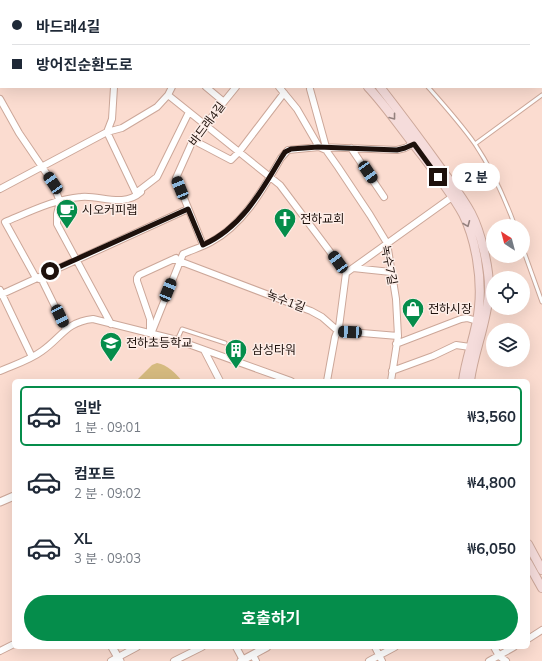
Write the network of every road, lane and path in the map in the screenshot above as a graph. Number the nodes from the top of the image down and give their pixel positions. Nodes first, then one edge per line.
1 (114, 88) edge
2 (172, 88) edge
3 (207, 88) edge
4 (235, 88) edge
5 (280, 88) edge
6 (369, 88) edge
7 (381, 88) edge
8 (429, 88) edge
9 (310, 90) dead end
10 (284, 93) junction
11 (168, 95) junction
12 (542, 95) edge
13 (0, 99) edge
14 (224, 102) junction
15 (189, 112) junction
16 (205, 125) junction
17 (107, 132) junction
18 (193, 140) junction
19 (417, 141) junction
20 (475, 144) junction
21 (318, 147) junction
22 (326, 147) junction
23 (351, 148) junction
24 (239, 152) junction
25 (42, 167) junction
26 (157, 177) junction
27 (270, 178) junction
28 (0, 189) edge
29 (384, 197) dead end
30 (452, 197) junction
31 (60, 202) junction
32 (188, 209) junction
33 (512, 219) edge
34 (387, 243) junction
35 (203, 245) junction
36 (76, 259) junction
37 (177, 260) junction
38 (528, 263) edge
39 (353, 268) junction
40 (391, 272) junction
41 (346, 273) junction
42 (36, 278) junction
43 (1, 293) edge
44 (542, 302) edge
45 (477, 320) junction
46 (111, 324) junction
47 (66, 329) junction
48 (338, 331) junction
49 (151, 334) junction
50 (398, 336) junction
51 (177, 340) junction
52 (225, 343) dead end
53 (396, 344) junction
54 (470, 347) junction
55 (204, 350) junction
56 (32, 357) junction
57 (0, 371) edge
58 (392, 371) junction
59 (219, 379) edge
60 (284, 379) edge
61 (327, 379) edge
62 (391, 379) edge
63 (463, 379) edge
64 (470, 379) edge
65 (12, 497) edge
66 (0, 502) edge
67 (530, 548) edge
68 (530, 567) edge
69 (542, 570) edge
70 (542, 588) edge
71 (542, 630) edge
72 (530, 637) edge
73 (12, 645) edge
74 (113, 649) edge
75 (134, 649) edge
76 (198, 649) edge
77 (237, 649) edge
78 (265, 649) edge
79 (376, 649) edge
80 (392, 649) edge
81 (495, 649) edge
82 (511, 649) edge
83 (0, 651) edge
84 (499, 656) junction
85 (254, 658) edge
86 (381, 658) edge
87 (116, 660) edge
88 (174, 661) edge
89 (242, 661) edge
90 (369, 661) edge
91 (489, 661) edge
92 (506, 661) edge

1 - 17 street
2 - 11 street
3 - 14 street
4 - 14 street, 바드래4길
5 - 10 street
6 -> 19 main road
7 - 19 main road
8 - 20 lane
9 - 22 street
10 - 21 street
10 - 24 street
11 - 15 street
11 - 17 street
12 - 20 lane
13 - 25 street
14 - 16 street, 바드래4길
15 - 16 street
15 - 26 street
16 - 18 street, 바드래4길
16 - 24 street
17 - 25 street
17 - 26 street
18 - 24 street
18 - 32 street, 바드래4길
19 - 23 street
19 - 30 main road
19 - 64 main road
20 - 33 lane
21 - 22 street
21 - 27 street
21 - 34 street, 녹수7길
22 - 23 street
23 - 29 street
24 - 27 street
25 - 28 street
25 - 31 street
26 - 31 street
27 - 35 street
27 - 41 street
30 - 34 street
30 -> 45 main road
31 - 36 street
31 - 42 street
32 - 35 street, 바드래4길
32 - 36 street
34 - 39 street
34 - 40 street, 녹수7길
35 - 37 street
36 - 42 street
36 - 46 street
37 - 48 street, 녹수1길
37 - 49 street
37 - 49 street
38 - 44 lane
39 - 40 street
39 - 41 street
40 - 50 street, 녹수7길
41 - 48 street
42 - 43 street
42 - 47 street
43 - 56 street
45 - 53 street
45 - 54 main road
46 - 47 street
46 - 49 street
47 - 56 street
48 - 50 street
48 - 61 street
49 - 51 street
50 - 53 street, 녹수7길
51 - 52 lane
51 - 55 street
53 - 58 street, 녹수7길
54 - 58 street
54 - 63 main road
55 - 59 street
55 - 60 street
56 - 57 street
58 - 62 street, 녹수7길
65 - 66 street
67 - 69 main road
68 - 70 main road
71 - 72 street
73 - 83 street
74 - 87 street
75 - 87 street
76 - 88 street
77 - 89 street
78 - 85 street
79 - 86 street
80 - 86 street
81 - 84 street
82 - 84 street
84 - 91 street
84 - 92 street
85 - 89 street
86 - 90 street

